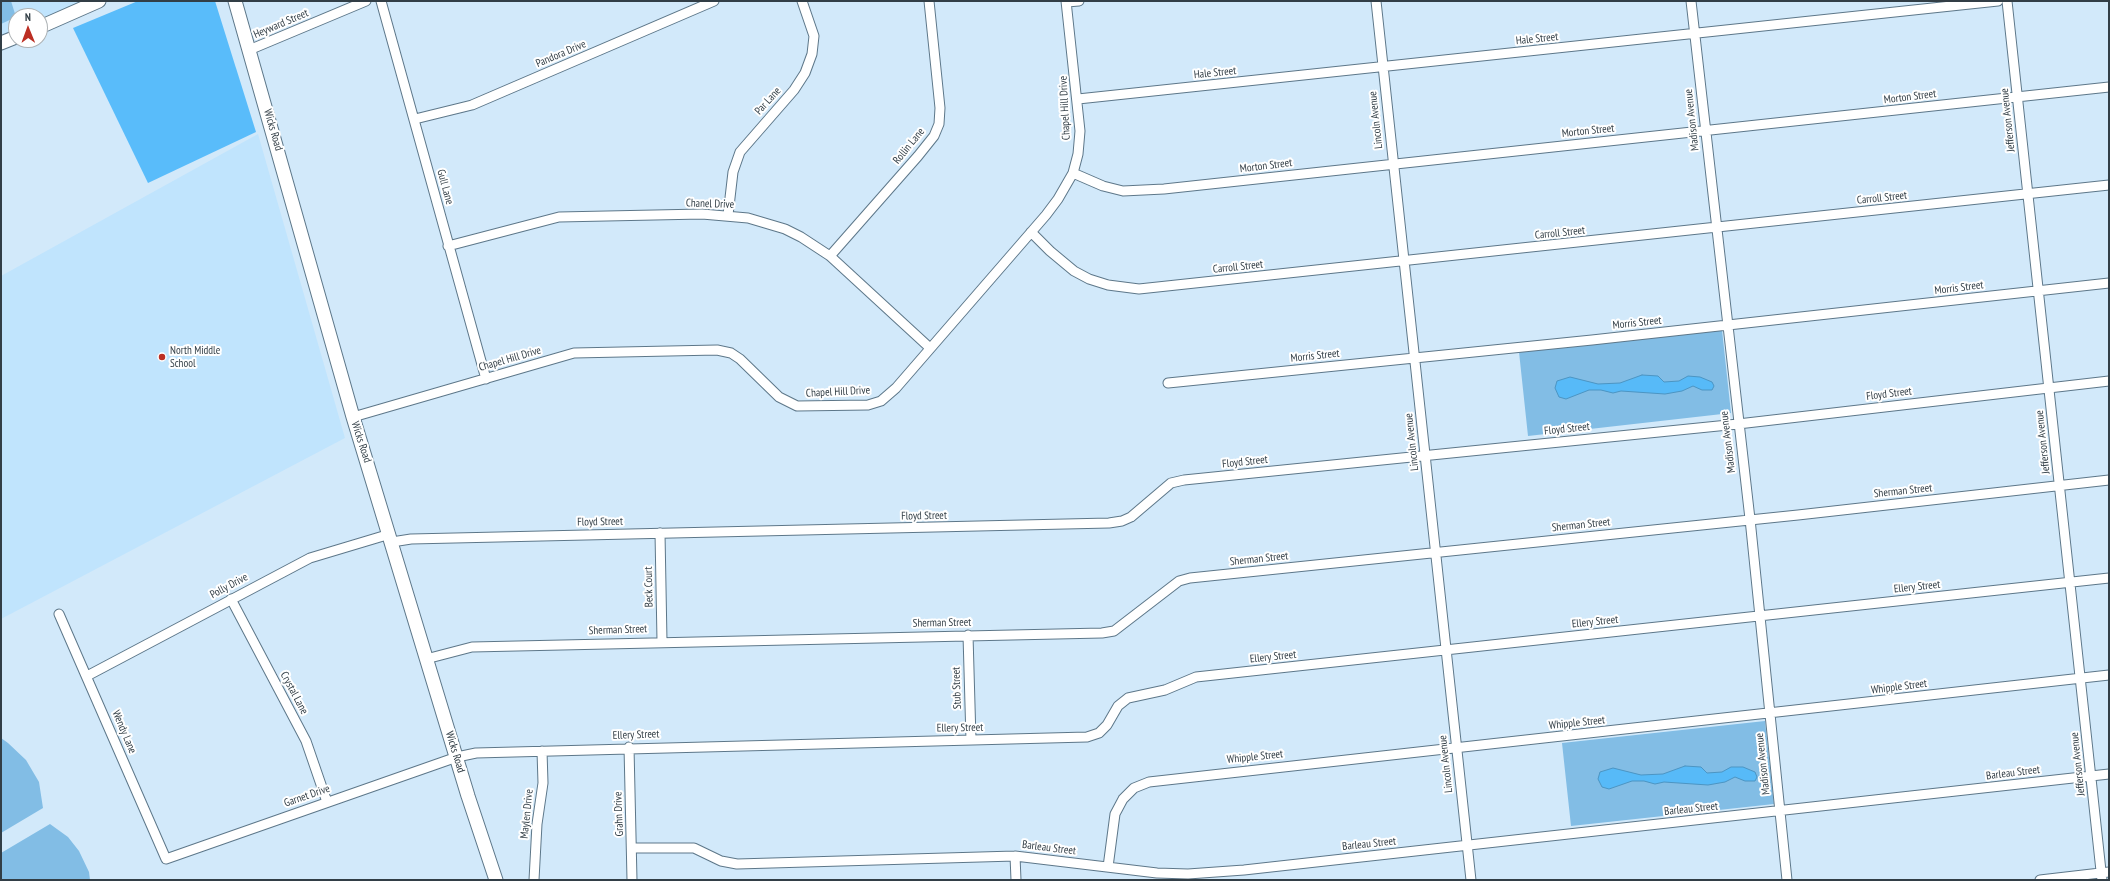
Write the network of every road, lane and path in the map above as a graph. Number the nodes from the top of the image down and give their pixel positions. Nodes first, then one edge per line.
1 (99, 1) edge
2 (235, 1) edge
3 (366, 1) edge
4 (381, 1) edge
5 (714, 1) edge
6 (802, 1) edge
7 (929, 1) edge
8 (1079, 1) edge
9 (1376, 1) edge
10 (1691, 1) edge
11 (1998, 1) edge
12 (2007, 1) edge
13 (1067, 2) edge
14 (48, 23) edge
15 (1695, 35) junction
16 (249, 50) junction
17 (1383, 67) junction
18 (2109, 87) edge
19 (2017, 96) junction
20 (1078, 99) junction
21 (415, 119) junction
22 (1705, 131) junction
23 (1393, 164) junction
24 (1073, 173) junction
25 (2109, 185) edge
26 (2028, 194) junction
27 (728, 215) junction
28 (1716, 229) junction
29 (1031, 232) junction
30 (448, 246) junction
31 (830, 256) junction
32 (1404, 261) junction
33 (2109, 283) edge
34 (2038, 291) junction
35 (1727, 326) junction
36 (930, 348) junction
37 (1415, 358) junction
38 (486, 379) junction
39 (2109, 381) edge
40 (1168, 383) dead end
41 (2049, 388) junction
42 (353, 417) junction
43 (1738, 424) junction
44 (1426, 455) junction
45 (2109, 480) edge
46 (2060, 485) junction
47 (1750, 519) junction
48 (660, 533) junction
49 (391, 538) junction
50 (1436, 552) junction
51 (2109, 578) edge
52 (2070, 582) junction
53 (231, 599) junction
54 (59, 614) dead end
55 (1759, 617) junction
56 (968, 635) junction
57 (662, 641) junction
58 (1446, 650) junction
59 (426, 659) junction
60 (2109, 675) edge
61 (86, 676) junction
62 (2081, 678) junction
63 (1770, 714) junction
64 (971, 740) junction
65 (629, 747) junction
66 (1456, 748) junction
67 (542, 751) junction
68 (457, 757) junction
69 (2109, 774) edge
70 (2092, 776) junction
71 (327, 802) junction
72 (1780, 811) junction
73 (1466, 846) junction
74 (632, 848) junction
75 (1015, 856) junction
76 (166, 859) joint
77 (1108, 867) junction
78 (2104, 875) edge
79 (496, 880) edge
80 (534, 880) edge
81 (632, 880) edge
82 (1016, 880) edge
83 (1470, 880) edge
84 (1787, 880) edge
85 (2040, 880) edge

1 - 14 main road
2 - 16 main road, Wicks Road
3 - 16 street, Heyward Street
4 - 21 street, Gull Lane
5 - 21 street, Pandora Drive
6 - 27 street, Par Lane
7 - 31 street, Rollin Lane
8 - 13 street
9 - 17 street, Lincoln Avenue
10 - 15 street, Madison Avenue
11 - 15 street, Hale Street
12 - 19 street, Jefferson Avenue
13 - 20 street, Chapel Hill Drive
15 - 17 street, Hale Street
15 - 22 street, Madison Avenue
16 - 42 main road, Wicks Road
17 - 20 street, Hale Street
17 - 23 street, Lincoln Avenue
18 - 19 street, Morton Street
19 - 22 street, Morton Street
19 - 26 street, Jefferson Avenue
20 - 24 street, Chapel Hill Drive
21 - 30 street, Gull Lane
22 - 23 street, Morton Street
22 - 28 street, Madison Avenue
23 - 24 street, Morton Street
23 - 32 street, Lincoln Avenue
24 - 29 street, Chapel Hill Drive
25 - 26 street, Carroll Street
26 - 28 street, Carroll Street
26 - 34 street, Jefferson Avenue
27 - 30 street, Chanel Drive
27 - 31 street, Chanel Drive
28 - 32 street, Carroll Street
28 - 35 street, Madison Avenue
29 - 32 street, Carroll Street
29 - 36 street, Chapel Hill Drive
30 - 38 street, Gull Lane
31 - 36 street, Chanel Drive
32 - 37 street, Lincoln Avenue
33 - 34 street, Morris Street
34 - 35 street, Morris Street
34 - 41 street, Jefferson Avenue
35 - 37 street, Morris Street
35 - 43 street, Madison Avenue
36 - 38 street, Chapel Hill Drive
37 - 40 street, Morris Street
37 - 44 street, Lincoln Avenue
38 - 42 street, Chapel Hill Drive
39 - 41 street, Floyd Street
41 - 43 street, Floyd Street
41 - 46 street, Jefferson Avenue
42 - 49 main road, Wicks Road
43 - 44 street, Floyd Street
43 - 47 street, Madison Avenue
44 - 48 street, Floyd Street
44 - 50 street, Lincoln Avenue
45 - 46 street, Sherman Street
46 - 47 street, Sherman Street
46 - 52 street, Jefferson Avenue
47 - 50 street, Sherman Street
47 - 55 street, Madison Avenue
48 - 49 street, Floyd Street
48 - 57 street, Beck Court
49 - 53 street, Polly Drive
49 - 59 main road, Wicks Road
50 - 56 street, Sherman Street
50 - 58 street, Lincoln Avenue
51 - 52 street, Ellery Street
52 - 55 street, Ellery Street
52 - 62 street, Jefferson Avenue
53 - 61 street, Polly Drive
53 - 71 street, Crystal Lane
54 - 61 street, Wendy Lane
55 - 58 street, Ellery Street
55 - 63 street, Madison Avenue
56 - 57 street, Sherman Street
56 - 64 street, Stub Street
57 - 59 street, Sherman Street
58 - 64 street, Ellery Street
58 - 66 street, Lincoln Avenue
59 - 68 main road, Wicks Road
60 - 62 street, Whipple Street
61 - 76 street, Wendy Lane
62 - 63 street, Whipple Street
62 - 70 street, Jefferson Avenue
63 - 66 street, Whipple Street
63 - 72 street, Madison Avenue
64 - 65 street, Ellery Street
65 - 67 street, Ellery Street
65 - 74 street, Grahn Drive
66 - 73 street, Lincoln Avenue
66 - 77 street, Whipple Street
67 - 68 street, Ellery Street
67 - 80 street, Maylen Drive
68 - 71 street, Garnet Drive
68 - 79 main road, Wicks Road
69 - 70 street, Barleau Street
70 - 72 street, Barleau Street
70 - 78 street, Jefferson Avenue
71 - 76 street, Garnet Drive
72 - 73 street, Barleau Street
72 - 84 street, Madison Avenue
73 - 77 street, Barleau Street
73 - 83 street, Lincoln Avenue
74 - 75 street, Barleau Street
74 - 81 street, Grahn Drive
75 - 77 street, Barleau Street
75 - 82 street
78 - 85 street

